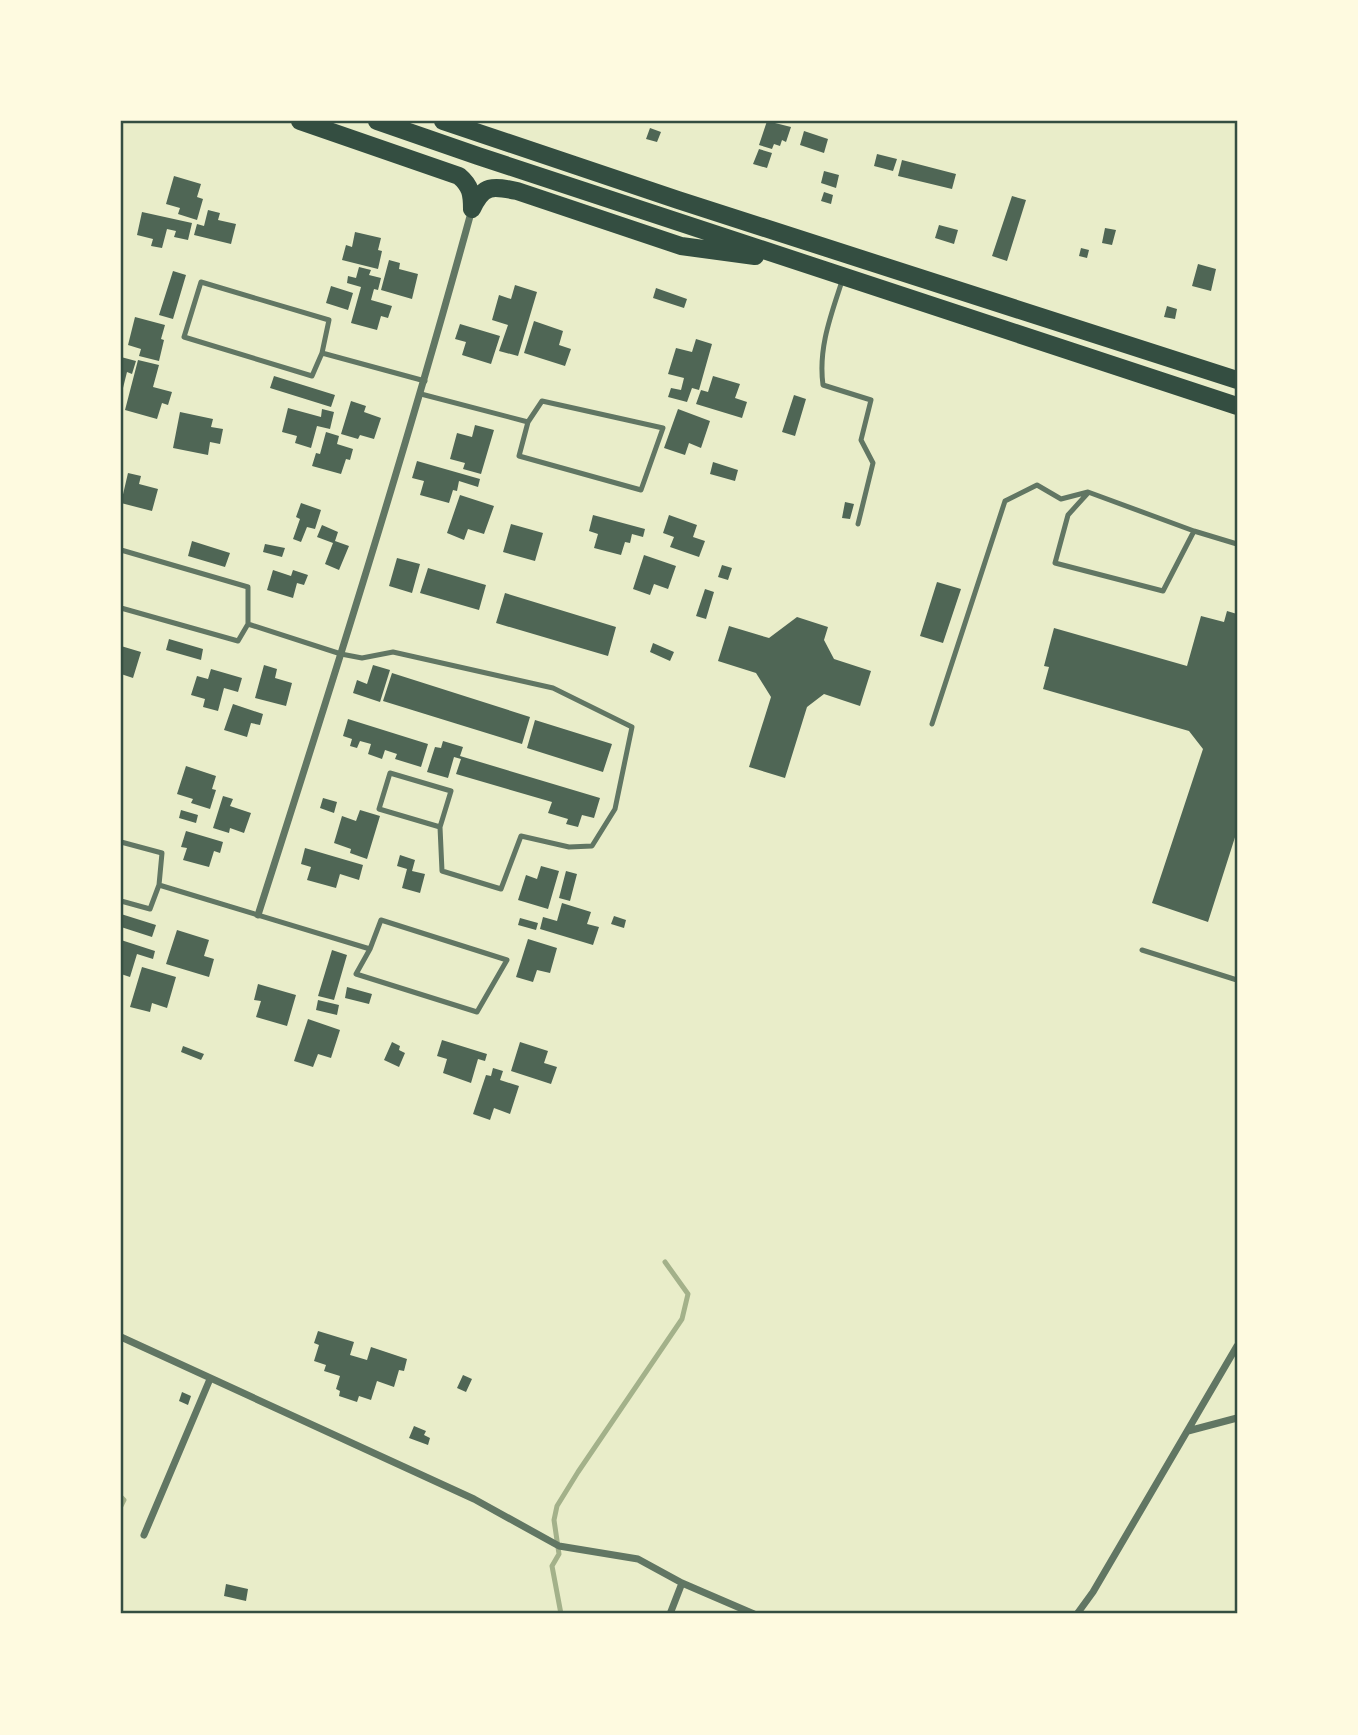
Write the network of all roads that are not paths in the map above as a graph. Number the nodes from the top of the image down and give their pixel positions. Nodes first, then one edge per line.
1 (300, 121) edge
2 (377, 121) edge
3 (443, 121) edge
4 (472, 209) junction
5 (798, 262) junction
6 (844, 276) junction
7 (322, 354) junction
8 (1237, 380) edge
9 (425, 381) junction
10 (421, 394) junction
11 (1237, 406) edge
12 (528, 422) junction
13 (1088, 492) junction
14 (858, 524) dead end
15 (1194, 531) junction
16 (1237, 544) edge
17 (121, 550) edge
18 (121, 608) edge
19 (248, 624) junction
20 (341, 654) junction
21 (932, 724) dead end
22 (440, 827) junction
23 (121, 842) edge
24 (159, 885) junction
25 (121, 901) edge
26 (258, 915) junction
27 (370, 949) junction
28 (1142, 950) dead end
29 (1237, 980) edge
30 (121, 1337) edge
31 (1237, 1346) edge
32 (210, 1379) junction
33 (1237, 1419) edge
34 (1188, 1431) junction
35 (144, 1535) dead end
36 (682, 1583) junction
37 (670, 1614) edge
38 (754, 1614) edge
39 (1077, 1614) edge

1 - 4 main road
2 - 5 main road
3 - 8 main road
4 - 5 main road
4 - 9 street
5 - 6 main road
6 - 11 main road
6 - 14 lane
7 - 7 lane
7 - 9 lane
9 - 10 street
10 - 12 lane
10 - 20 street
12 - 12 lane
13 - 15 lane
13 - 15 lane
13 - 21 lane
15 - 16 lane
17 - 19 lane
18 - 19 lane
19 - 20 lane
20 - 22 lane
20 - 26 street
22 - 22 lane
23 - 24 lane
24 - 25 lane
24 - 26 lane
26 - 27 lane
27 - 27 lane
28 - 29 lane
30 - 32 street
31 - 34 street
32 - 35 street
32 - 36 street
33 - 34 street
34 - 39 street
36 - 37 street
36 - 38 street

